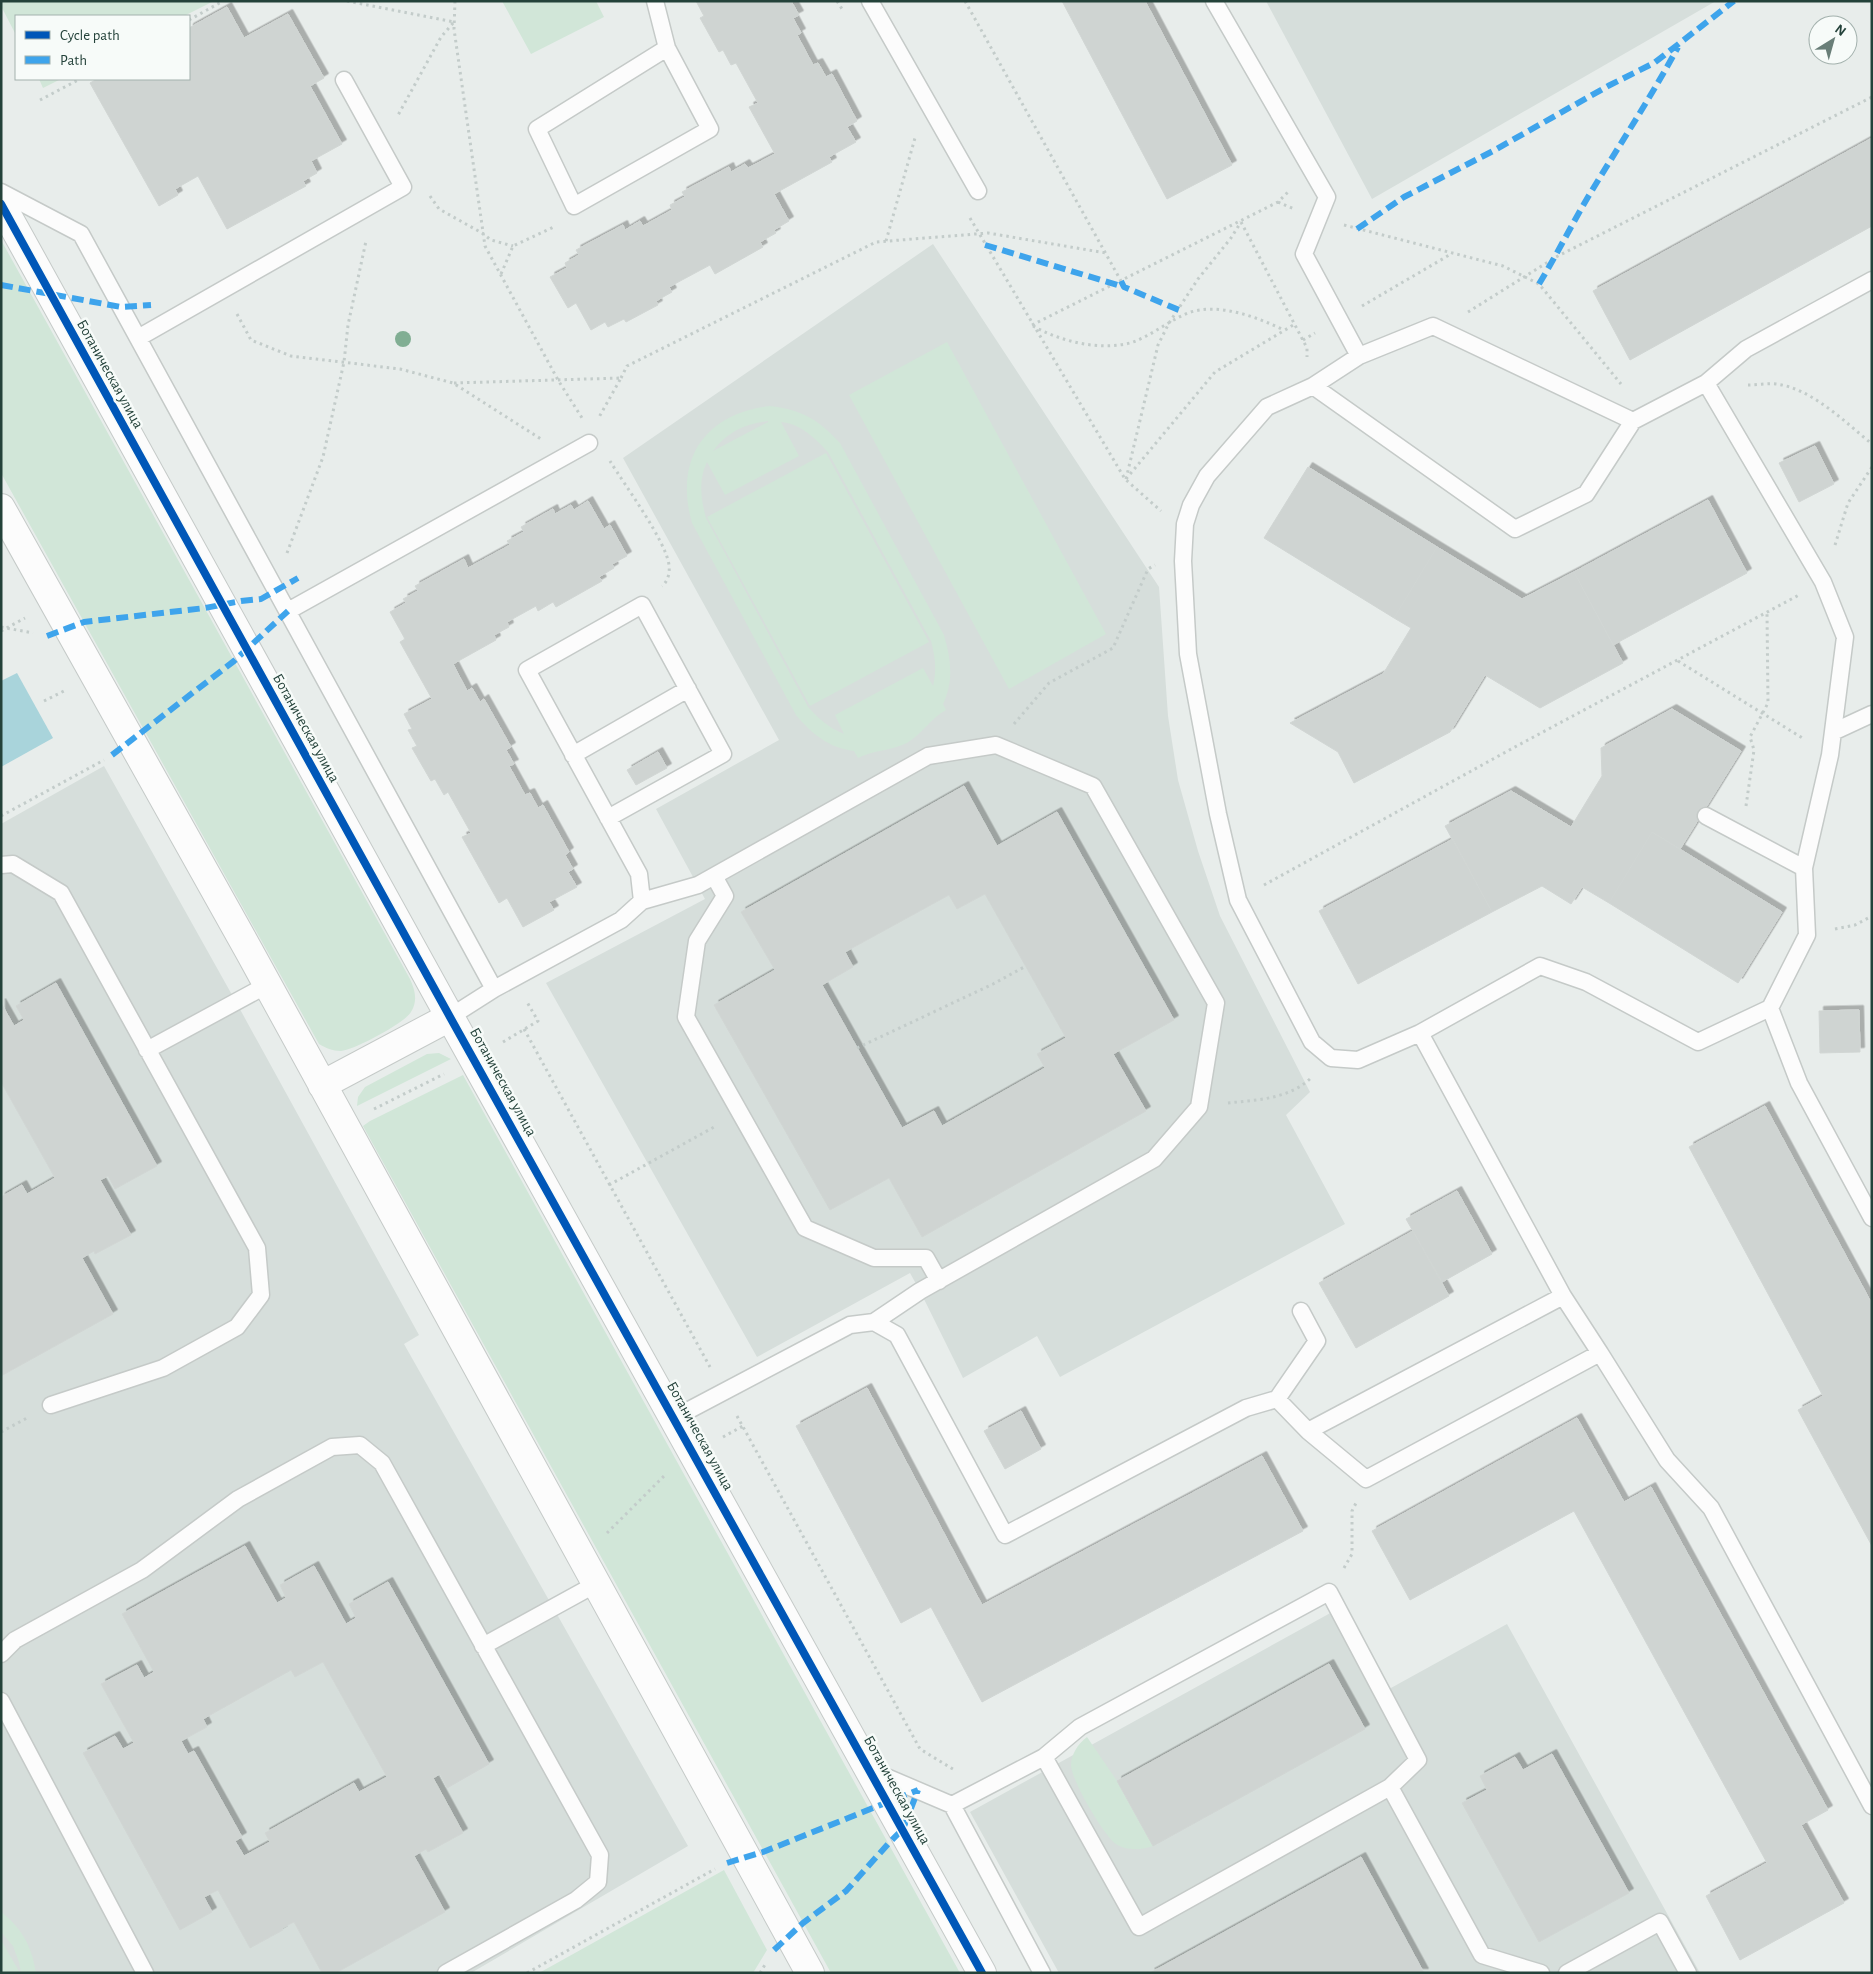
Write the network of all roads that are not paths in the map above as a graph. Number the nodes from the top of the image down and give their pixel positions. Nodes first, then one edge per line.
1 (655, 1) edge
2 (870, 1) edge
3 (1214, 1) edge
4 (667, 48) junction
5 (344, 80) dead end
6 (978, 191) road end
7 (1, 192) edge
8 (1, 204) edge
9 (1872, 280) edge
10 (138, 338) junction
11 (1358, 356) junction
12 (1706, 383) junction
13 (1313, 386) junction
14 (1633, 420) junction
15 (590, 437) road end
16 (1, 508) edge
17 (288, 611) junction
18 (688, 689) junction
19 (1872, 714) edge
20 (1833, 732) junction
21 (573, 755) junction
22 (1706, 816) dead end
23 (608, 818) junction
24 (1, 865) edge
25 (1804, 868) junction
26 (714, 876) junction
27 (642, 901) junction
28 (267, 985) junction
29 (494, 989) junction
30 (1770, 1008) junction
31 (450, 1017) junction
32 (1420, 1033) junction
33 (147, 1050) junction
34 (322, 1085) junction
35 (1872, 1218) edge
36 (939, 1280) junction
37 (1563, 1296) junction
38 (1301, 1311) dead end
39 (874, 1322) junction
40 (1600, 1353) junction
41 (1277, 1398) junction
42 (51, 1405) dead end
43 (674, 1418) junction
44 (1308, 1431) junction
45 (596, 1584) junction
46 (483, 1646) junction
47 (1, 1654) edge
48 (1, 1701) edge
49 (1044, 1756) junction
50 (870, 1770) junction
51 (1390, 1787) junction
52 (952, 1805) junction
53 (1872, 1806) edge
54 (145, 1973) edge
55 (446, 1973) edge
56 (810, 1973) edge
57 (982, 1973) edge
58 (1042, 1973) edge
59 (1541, 1973) edge
60 (1567, 1973) edge
61 (1688, 1973) edge

1 - 4 lane
2 - 6 lane
3 - 11 lane
4 - 4 lane
5 - 10 lane
7 - 10 lane
8 - 31 street, Ботаническая улица
9 - 12 lane
10 - 17 lane
11 - 13 lane
11 - 14 lane
12 - 14 lane
12 - 20 lane
13 - 14 lane
13 - 32 lane
15 - 17 lane
16 - 28 street
17 - 29 lane
18 - 21 lane
18 - 21 lane
18 - 23 lane
19 - 20 lane
20 - 25 lane
21 - 23 lane
22 - 25 lane
23 - 27 lane
24 - 33 lane
25 - 30 lane
26 - 27 lane
26 - 36 lane
26 - 36 lane
27 - 29 lane
28 - 33 lane
28 - 34 street
29 - 31 lane
30 - 32 lane
30 - 35 lane
31 - 34 street
31 - 43 street, Ботаническая улица
32 - 37 lane
33 - 42 lane
34 - 45 street
36 - 39 lane
37 - 40 lane
37 - 44 lane
38 - 41 lane
39 - 41 lane
39 - 43 lane
40 - 44 lane
40 - 53 lane
41 - 44 lane
43 - 50 street, Ботаническая улица
45 - 46 lane
45 - 56 street
46 - 47 lane
46 - 55 lane
48 - 54 lane
49 - 51 lane
49 - 51 lane
49 - 52 lane
50 - 52 lane
50 - 57 street, Ботаническая улица
51 - 59 lane
52 - 58 lane
60 - 61 lane

